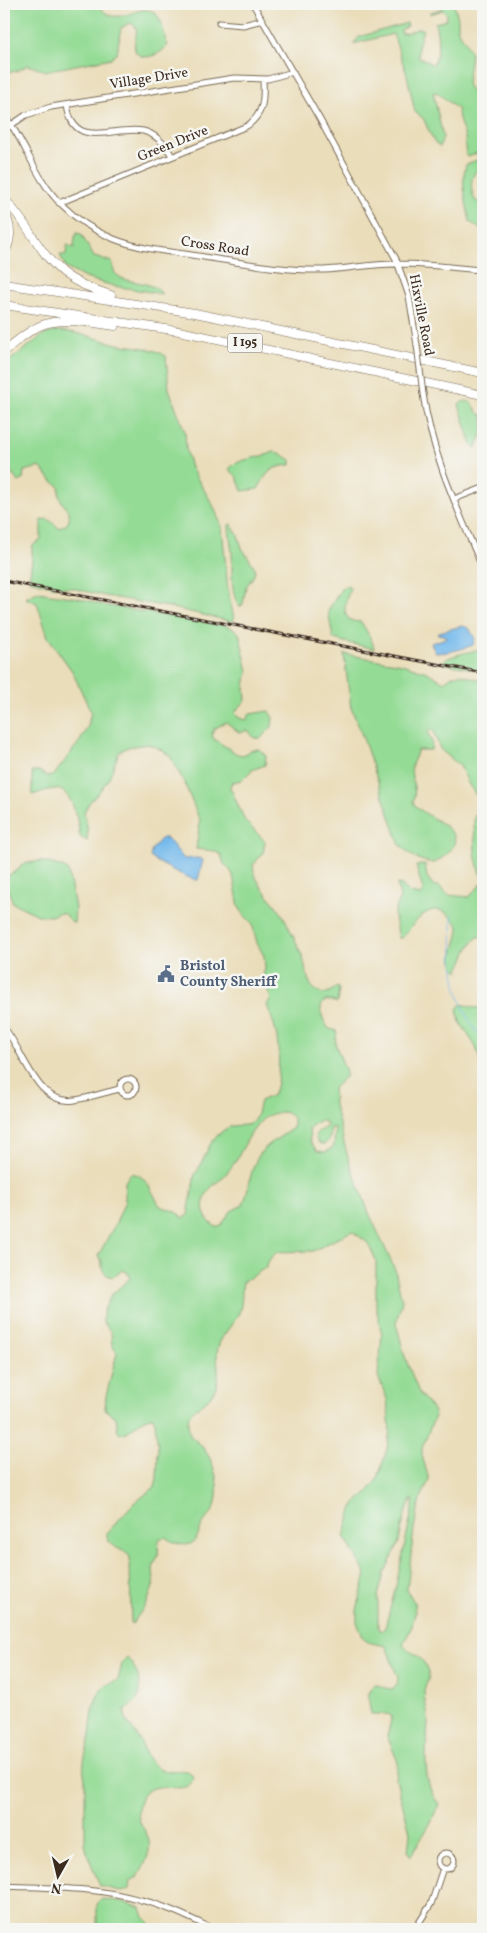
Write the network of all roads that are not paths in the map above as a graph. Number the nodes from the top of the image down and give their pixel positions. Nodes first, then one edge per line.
1 (252, 4) edge
2 (262, 20) junction
3 (219, 23) dead end
4 (293, 72) junction
5 (263, 80) junction
6 (67, 104) junction
7 (4, 115) edge
8 (12, 125) junction
9 (4, 130) edge
10 (172, 156) junction
11 (4, 199) edge
12 (59, 203) junction
13 (4, 212) edge
14 (4, 254) edge
15 (398, 264) junction
16 (483, 270) edge
17 (4, 284) edge
18 (132, 302) junction
19 (4, 305) edge
20 (159, 328) junction
21 (4, 351) edge
22 (483, 373) edge
23 (483, 394) edge
24 (483, 488) edge
25 (454, 499) junction
26 (483, 569) edge
27 (4, 1028) edge
28 (120, 1089) dead end
29 (443, 1868) dead end
30 (4, 1886) edge
31 (212, 1929) edge
32 (415, 1929) edge

1 - 2 street, Hixville Road
2 - 3 street
2 - 4 street, Hixville Road
4 - 5 street, Village Drive
4 - 15 street, Hixville Road
5 - 6 street, Village Drive
5 - 10 street, Green Drive
6 - 8 street, Village Drive
6 - 10 street
7 - 8 street, Cross Road
8 - 9 street, Village Drive
8 - 12 street, Cross Road
10 - 12 street, Green Drive
11 - 18 highway
12 - 15 street, Cross Road
13 - 14 highway
15 - 16 street, Cross Road
15 - 25 street, Hixville Road, bridge
17 - 18 highway, I 195
18 - 22 highway, I 195
19 - 20 highway, I 195
20 - 21 highway
20 - 23 highway, I 195
24 - 25 street
25 - 26 street, Hixville Road
27 - 28 street
29 - 32 street
30 - 31 street

